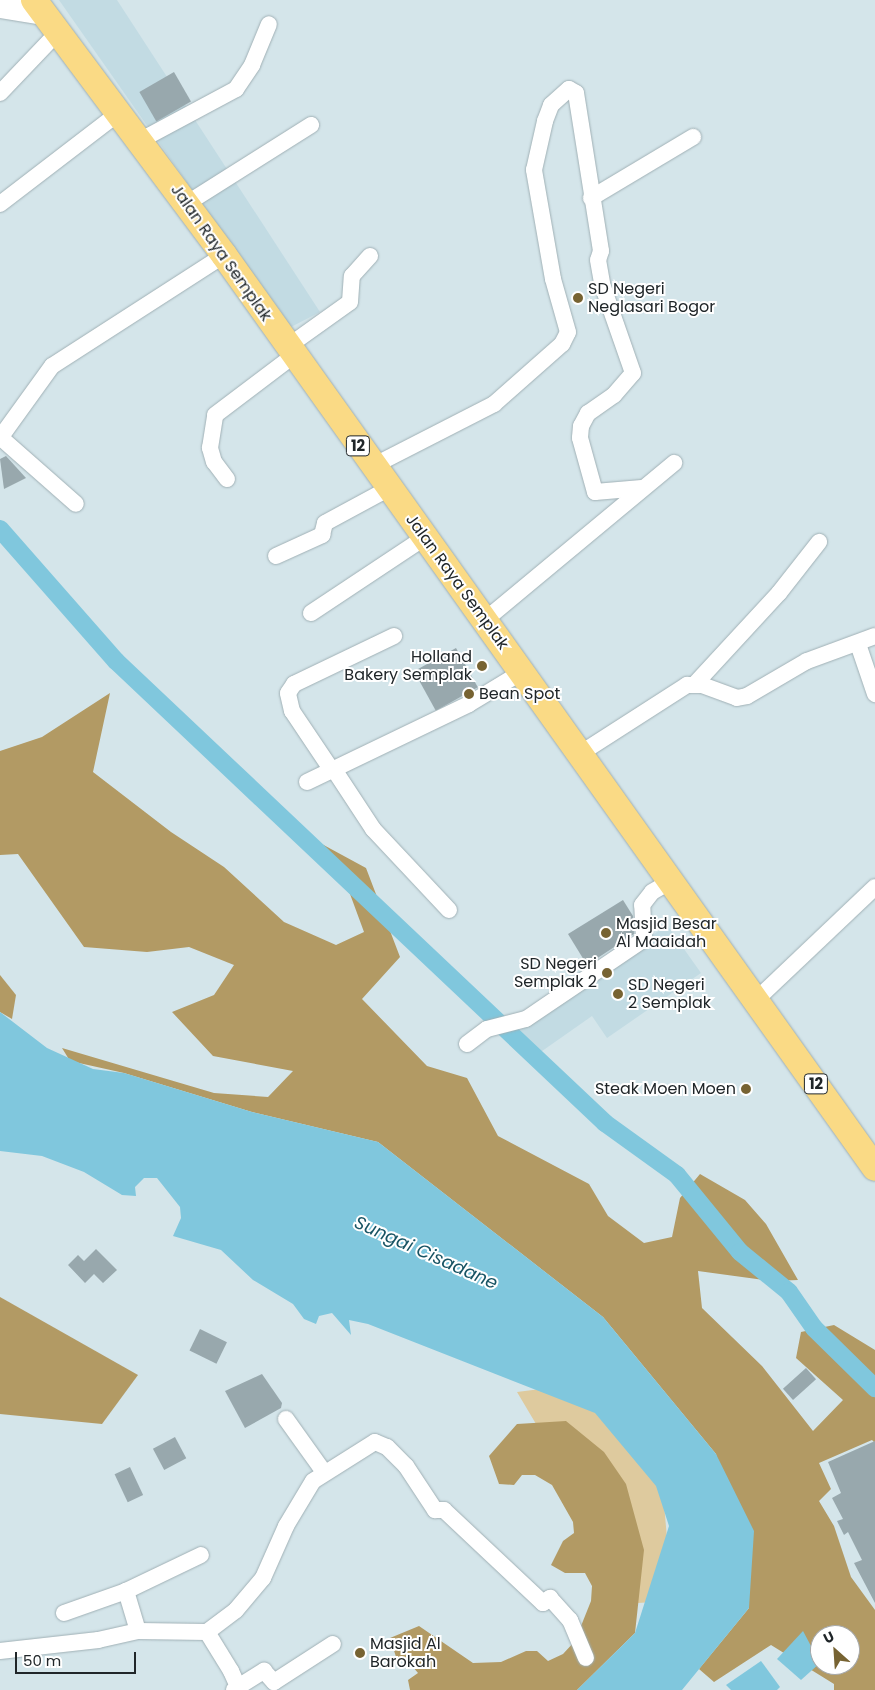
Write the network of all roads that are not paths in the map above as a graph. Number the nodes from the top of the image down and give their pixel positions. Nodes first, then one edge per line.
1 (0, 7) edge
2 (46, 15) edge
3 (269, 24) dead end
4 (0, 93) edge
5 (120, 111) junction
6 (311, 125) dead end
7 (693, 137) dead end
8 (141, 140) junction
9 (591, 198) junction
10 (0, 204) edge
11 (186, 204) junction
12 (224, 255) junction
13 (370, 256) dead end
14 (290, 351) junction
15 (0, 437) edge
16 (674, 463) dead end
17 (373, 466) junction
18 (227, 480) dead end
19 (388, 488) junction
20 (642, 488) junction
21 (76, 504) dead end
22 (424, 538) junction
23 (819, 542) dead end
24 (276, 556) dead end
25 (311, 613) dead end
26 (485, 620) junction
27 (394, 636) dead end
28 (875, 636) edge
29 (858, 644) junction
30 (522, 672) junction
31 (696, 684) junction
32 (875, 694) edge
33 (578, 755) junction
34 (332, 768) junction
35 (307, 782) dead end
36 (668, 882) junction
37 (875, 887) edge
38 (449, 910) dead end
39 (756, 1000) junction
40 (467, 1044) dead end
41 (875, 1168) edge
42 (286, 1419) dead end
43 (324, 1472) junction
44 (201, 1555) dead end
45 (126, 1591) junction
46 (64, 1613) dead end
47 (138, 1631) junction
48 (207, 1632) junction
49 (333, 1644) dead end
50 (0, 1651) edge
51 (586, 1658) dead end
52 (236, 1689) edge

1 - 2 main road
2 - 4 street
2 - 5 main road, Jalan Raya Semplak / 12
3 - 8 street
5 - 8 main road, Jalan Raya Semplak / 12
5 - 10 street
6 - 11 street
7 - 9 street
8 - 11 main road, Jalan Raya Semplak / 12
9 - 17 street
9 - 20 street
11 - 12 main road, Jalan Raya Semplak / 12
12 - 14 main road, Jalan Raya Semplak / 12
12 - 15 street
13 - 14 street
14 - 17 main road, Jalan Raya Semplak / 12
14 - 18 street
15 - 21 street
16 - 20 street
17 - 19 main road, Jalan Raya Semplak / 12
19 - 22 main road, Jalan Raya Semplak / 12
19 - 24 street
20 - 26 street
22 - 25 street
22 - 26 main road, Jalan Raya Semplak / 12
23 - 31 street
26 - 30 main road, Jalan Raya Semplak / 12
27 - 34 street
28 - 29 street
29 - 31 street
29 - 32 street
30 - 33 main road, Jalan Raya Semplak / 12
30 - 34 street
31 - 33 street
33 - 36 main road, Jalan Raya Semplak / 12
34 - 35 street
34 - 38 street
36 - 39 main road, Jalan Raya Semplak / 12
36 - 40 street
37 - 39 street
39 - 41 main road, Jalan Raya Semplak / 12
42 - 43 street
43 - 48 street
43 - 51 street
44 - 45 street
45 - 46 street
45 - 47 street
47 - 48 street
47 - 50 street
48 - 52 street
49 - 52 street

